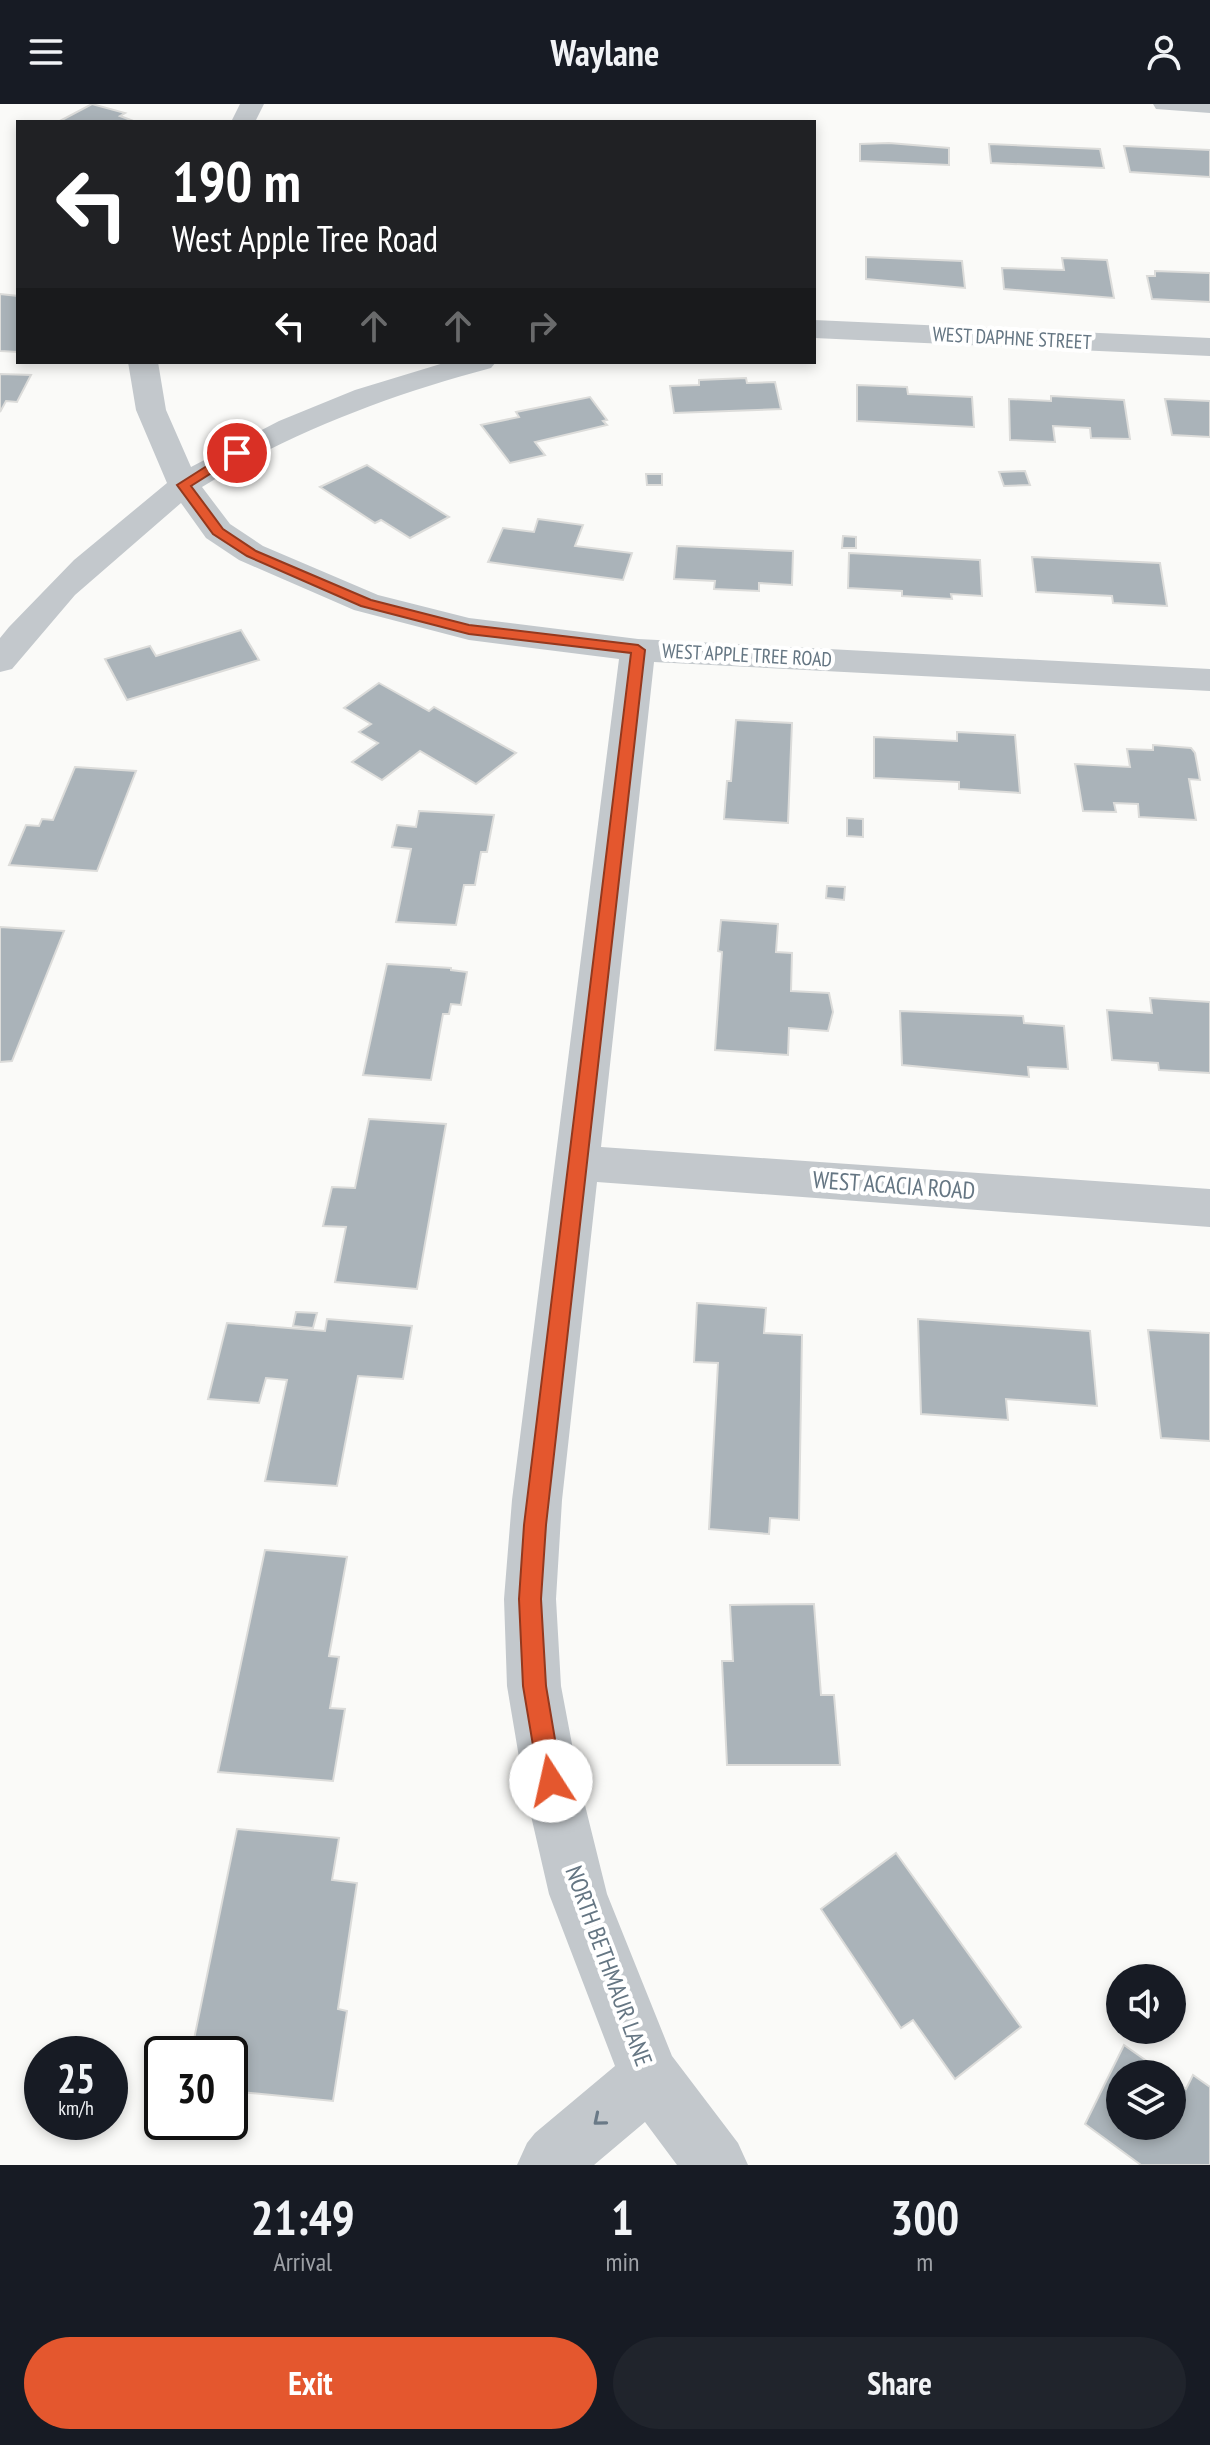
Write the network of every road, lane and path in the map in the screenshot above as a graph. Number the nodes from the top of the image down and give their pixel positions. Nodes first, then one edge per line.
1 (1165, 104) edge
2 (1210, 106) edge
3 (816, 329) edge
4 (1210, 347) edge
5 (143, 364) edge
6 (474, 364) edge
7 (184, 485) junction
8 (638, 650) junction
9 (0, 661) edge
10 (1210, 680) edge
11 (579, 1163) junction
12 (1210, 1208) edge
13 (650, 2077) junction
14 (549, 2165) edge
15 (716, 2165) edge

1 - 2 street
3 - 4 street, WEST DAPHNE STREET
5 - 7 street, WEST APPLE TREE ROAD
6 - 7 street
7 - 8 street, WEST APPLE TREE ROAD
7 - 9 street
8 - 10 street, WEST APPLE TREE ROAD
8 - 11 street, NORTH BETHMAUR LANE
11 - 12 street, WEST ACACIA ROAD
11 - 13 street, NORTH BETHMAUR LANE
13 -> 14 street
13 - 15 street, NORTH BETHMAUR LANE

